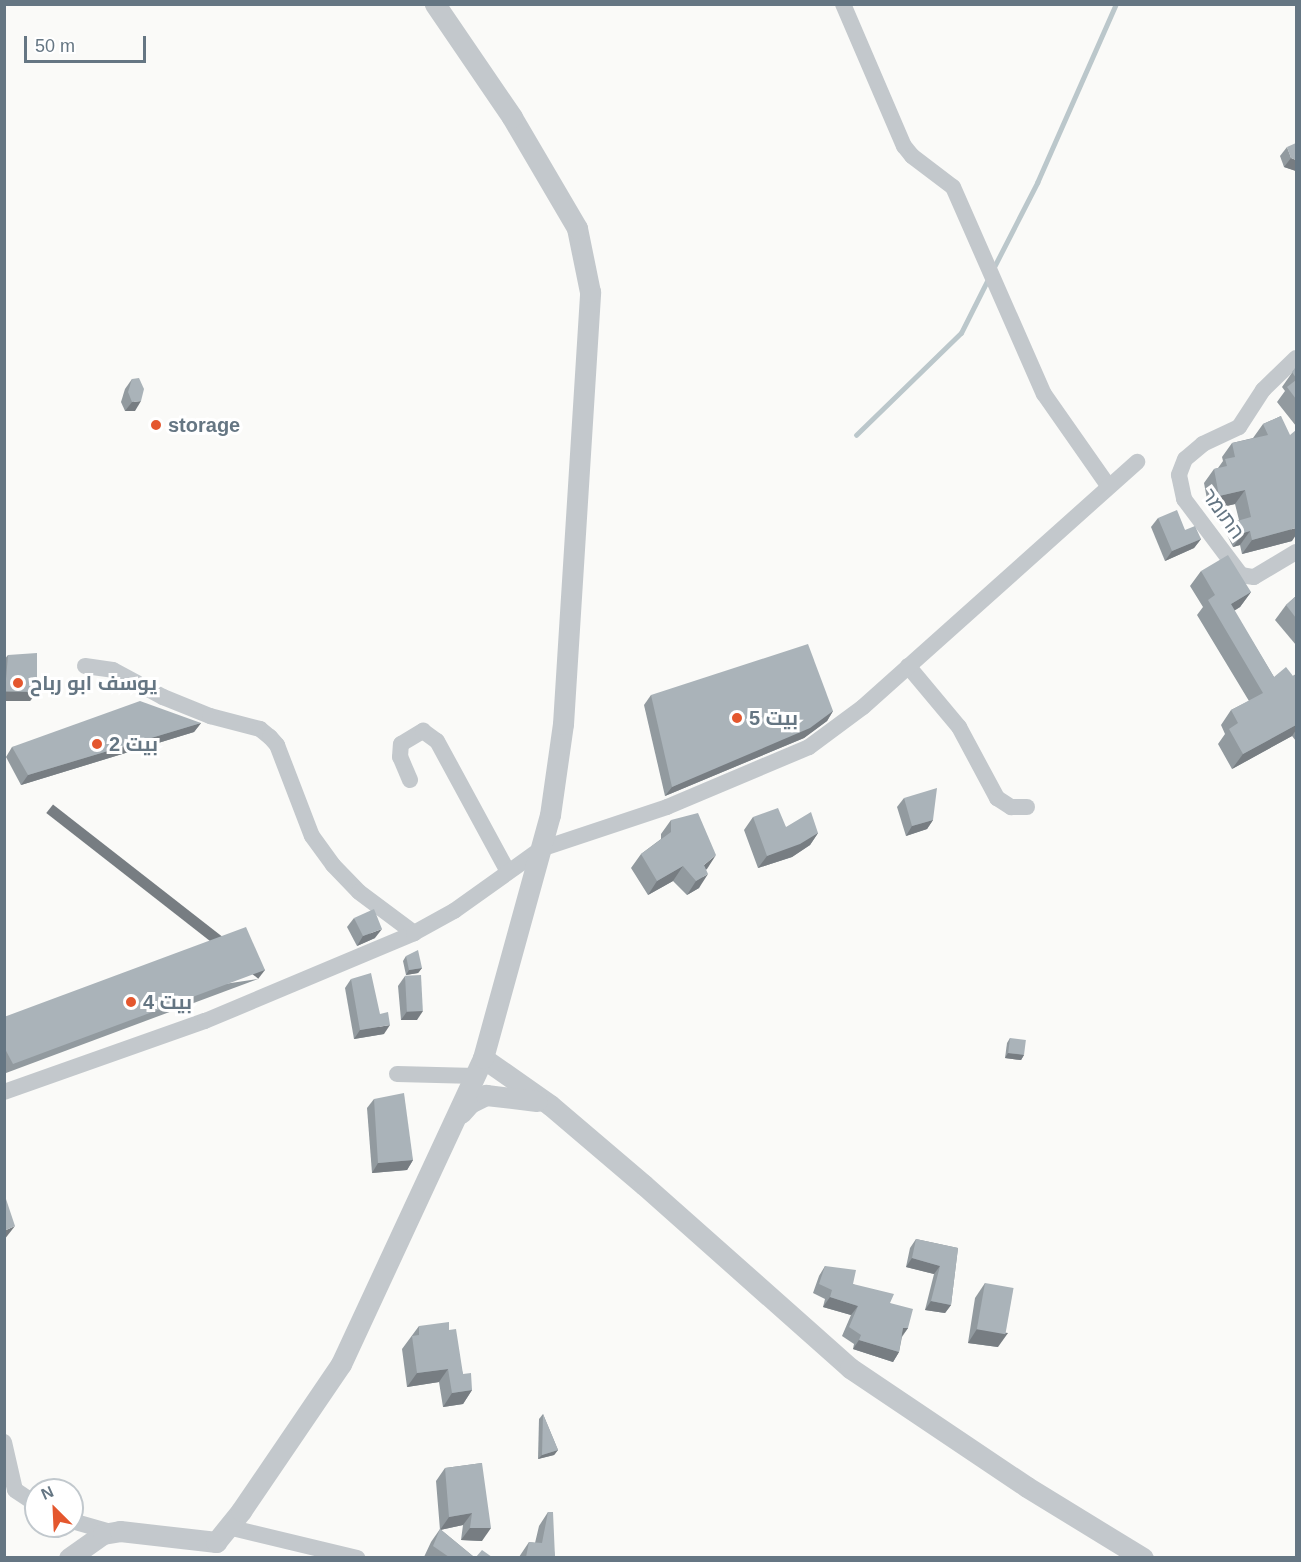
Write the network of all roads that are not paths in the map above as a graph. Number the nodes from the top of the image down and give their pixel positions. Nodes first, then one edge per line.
1 (435, 4) edge
2 (843, 4) edge
3 (1296, 358) edge
4 (1137, 462) dead end
5 (1109, 487) junction
6 (1296, 552) edge
7 (84, 666) dead end
8 (908, 666) junction
9 (410, 780) dead end
10 (1026, 807) dead end
11 (541, 849) junction
12 (508, 872) junction
13 (414, 933) junction
14 (479, 1067) junction
15 (397, 1074) dead end
16 (4, 1092) edge
17 (553, 1108) junction
18 (459, 1116) junction
19 (4, 1442) edge
20 (24, 1496) edge
21 (84, 1524) edge
22 (110, 1532) junction
23 (220, 1542) edge
24 (69, 1557) edge
25 (357, 1557) edge
26 (1143, 1557) edge

1 - 11 street
2 - 5 street
3 - 6 street, התומר
4 - 5 street
5 - 8 street
7 - 13 street
8 - 10 street
8 - 11 street
9 - 12 street
11 - 12 street
11 - 14 street
12 - 13 street
13 - 16 street
14 - 15 street
14 - 17 street
14 - 18 street
17 - 18 street
17 - 26 street
18 - 23 street
19 - 20 street
21 - 22 street
22 - 23 street
22 - 24 street
23 - 25 street

